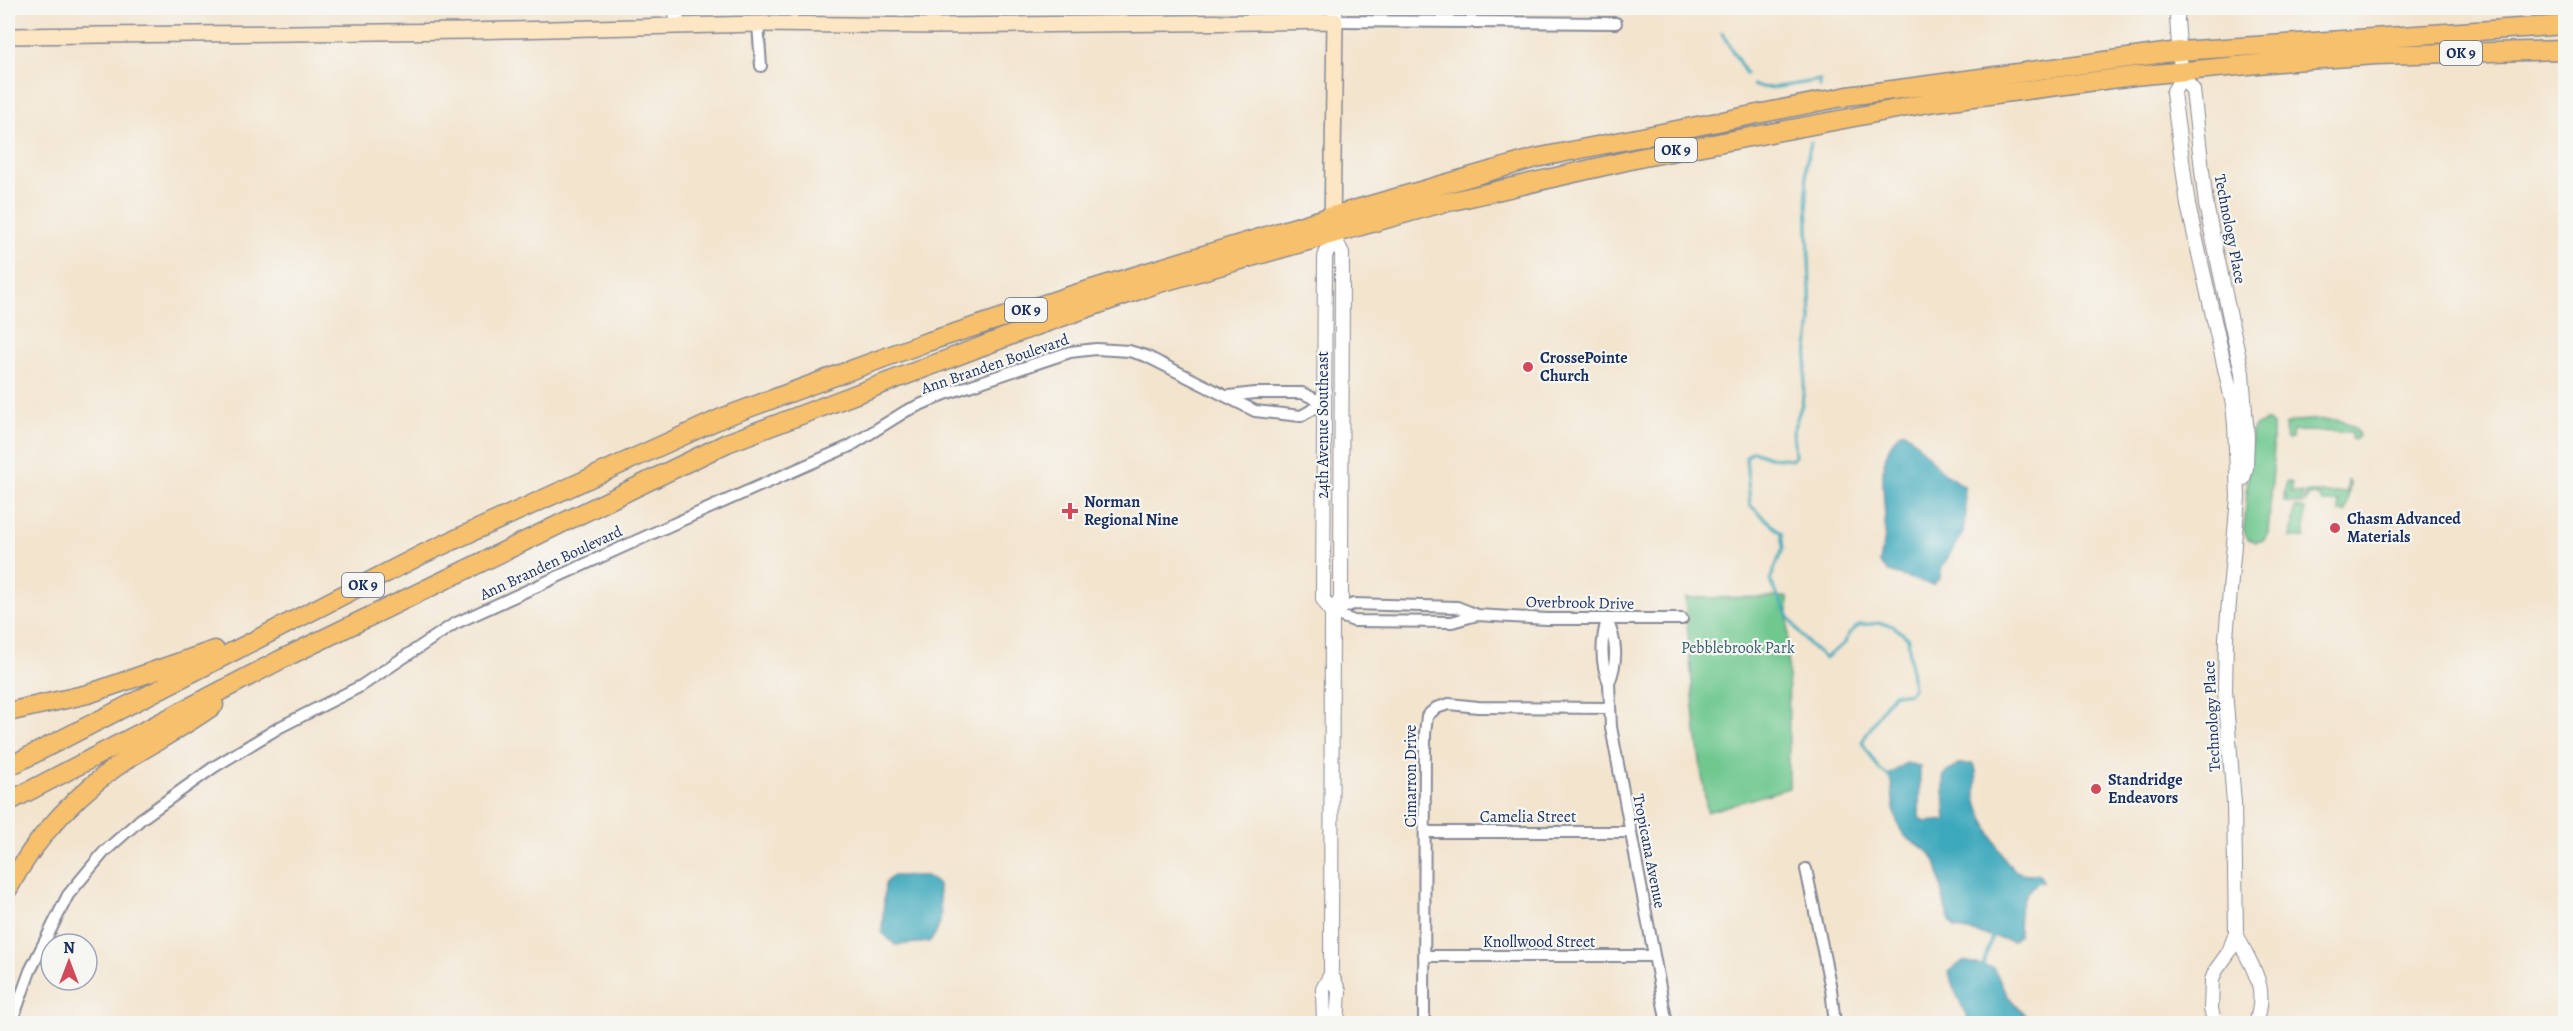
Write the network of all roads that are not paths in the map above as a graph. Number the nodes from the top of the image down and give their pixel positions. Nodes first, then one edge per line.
1 (676, 8) edge
2 (2178, 8) edge
3 (1335, 14) edge
4 (1616, 23) dead end
5 (758, 24) junction
6 (2565, 25) edge
7 (676, 26) junction
8 (8, 36) edge
9 (2565, 50) edge
10 (2179, 51) junction
11 (761, 66) dead end
12 (2181, 74) junction
13 (1332, 229) junction
14 (1228, 396) junction
15 (1324, 403) junction
16 (1332, 612) junction
17 (1478, 615) junction
18 (1682, 619) dead end
19 (1608, 620) junction
20 (263, 635) junction
21 (280, 660) junction
22 (1610, 708) junction
23 (8, 712) edge
24 (8, 767) edge
25 (8, 801) edge
26 (1426, 832) junction
27 (1630, 832) junction
28 (1806, 868) dead end
29 (8, 889) edge
30 (2236, 933) junction
31 (1424, 956) junction
32 (1654, 956) junction
33 (1331, 974) junction
34 (11, 1023) edge
35 (1324, 1023) edge
36 (1337, 1023) edge
37 (1424, 1023) edge
38 (1667, 1023) edge
39 (1835, 1023) edge
40 (2215, 1023) edge
41 (2256, 1023) edge

1 - 7 street
2 - 10 street, Technology Place
3 - 4 street
3 - 5 main road
3 - 13 main road, 24th Avenue Southeast
5 - 7 main road
5 - 11 street
6 - 10 highway, OK 9
7 - 8 main road
9 - 12 highway, OK 9
10 - 12 street, Technology Place
10 - 13 highway, OK 9
12 - 13 highway, OK 9
12 - 30 street, Technology Place
13 - 15 street, 24th Avenue Southeast
13 - 16 street, 24th Avenue Southeast
13 - 20 highway, OK 9
13 - 21 highway, OK 9
14 - 15 street
14 - 15 street, Ann Branden Boulevard
14 - 34 street, Ann Branden Boulevard
15 - 16 street, 24th Avenue Southeast
16 - 17 street, Overbrook Drive
16 - 17 street, Overbrook Drive
16 - 33 street, 24th Avenue Southeast
17 - 19 street, Overbrook Drive
18 - 19 street, Overbrook Drive
19 - 22 street, Tropicana Avenue
20 - 23 highway
20 - 24 highway, OK 9
21 - 25 highway, OK 9
21 - 29 highway
22 - 26 street, Cimarron Drive
22 - 27 street, Tropicana Avenue
26 - 27 street, Camelia Street
26 - 31 street, Cimarron Drive
27 - 32 street, Tropicana Avenue
28 - 39 street
30 - 40 street, Technology Place
30 - 41 street, Technology Place
31 - 32 street, Knollwood Street
31 - 37 street, Cimarron Drive
32 - 38 street, Tropicana Avenue
33 - 35 street, 24th Avenue Southeast
33 - 36 street, 24th Avenue Southeast

